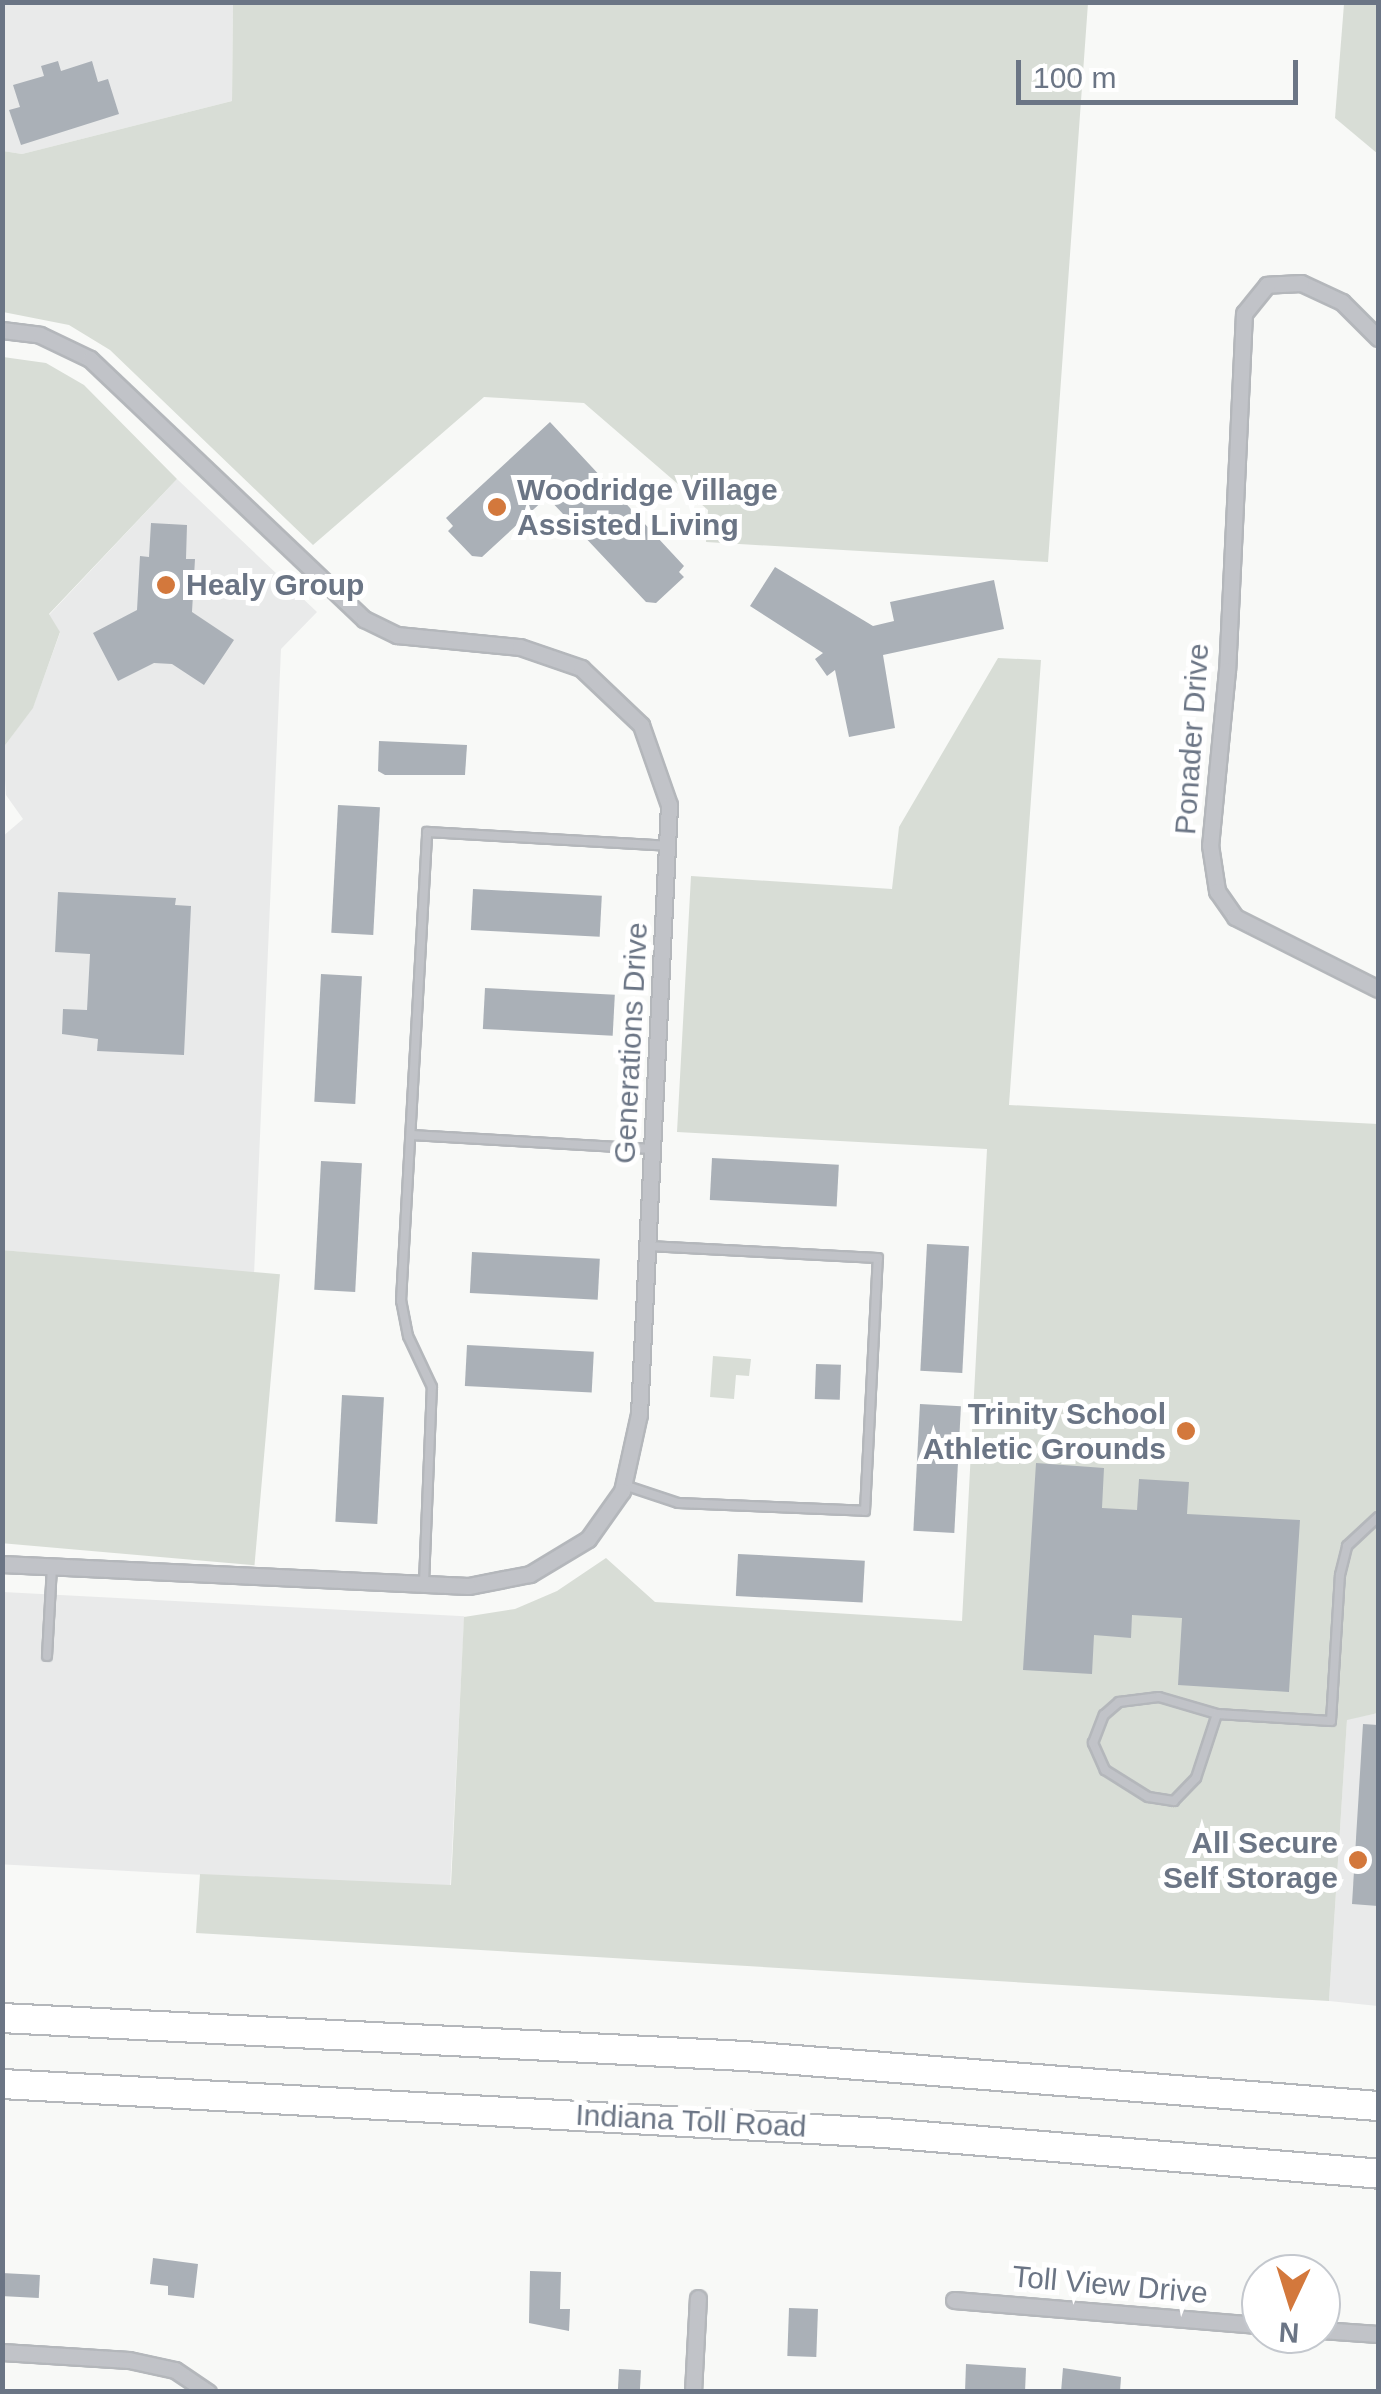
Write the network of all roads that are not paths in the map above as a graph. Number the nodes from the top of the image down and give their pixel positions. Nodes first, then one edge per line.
1 (2, 330) edge
2 (1378, 338) edge
3 (668, 846) junction
4 (1378, 989) edge
5 (410, 1135) junction
6 (653, 1149) junction
7 (647, 1246) junction
8 (624, 1485) junction
9 (1378, 1517) edge
10 (2, 1564) edge
11 (52, 1567) junction
12 (424, 1588) junction
13 (47, 1656) dead end
14 (1217, 1714) junction
15 (2, 2018) edge
16 (2, 2084) edge
17 (1378, 2106) edge
18 (1378, 2174) edge
19 (698, 2298) dead end
20 (954, 2300) dead end
21 (1241, 2323) edge
22 (1341, 2331) edge
23 (1378, 2334) edge
24 (2, 2352) edge
25 (208, 2392) edge
26 (694, 2392) edge

1 - 3 street, Generations Drive
2 - 4 street, Ponader Drive
3 - 5 lane
3 - 6 street, Generations Drive
5 - 6 lane
5 - 12 lane
6 - 7 street, Generations Drive
7 - 8 street, Generations Drive
7 - 8 lane
8 - 12 street, Generations Drive
9 - 14 lane
10 - 11 street, Generations Drive
11 - 12 street, Generations Drive
11 - 13 lane
14 - 14 lane
15 - 17 highway
16 - 18 highway, Indiana Toll Road
19 - 26 street
20 - 21 street, Toll View Drive
22 - 23 street
24 - 25 street

